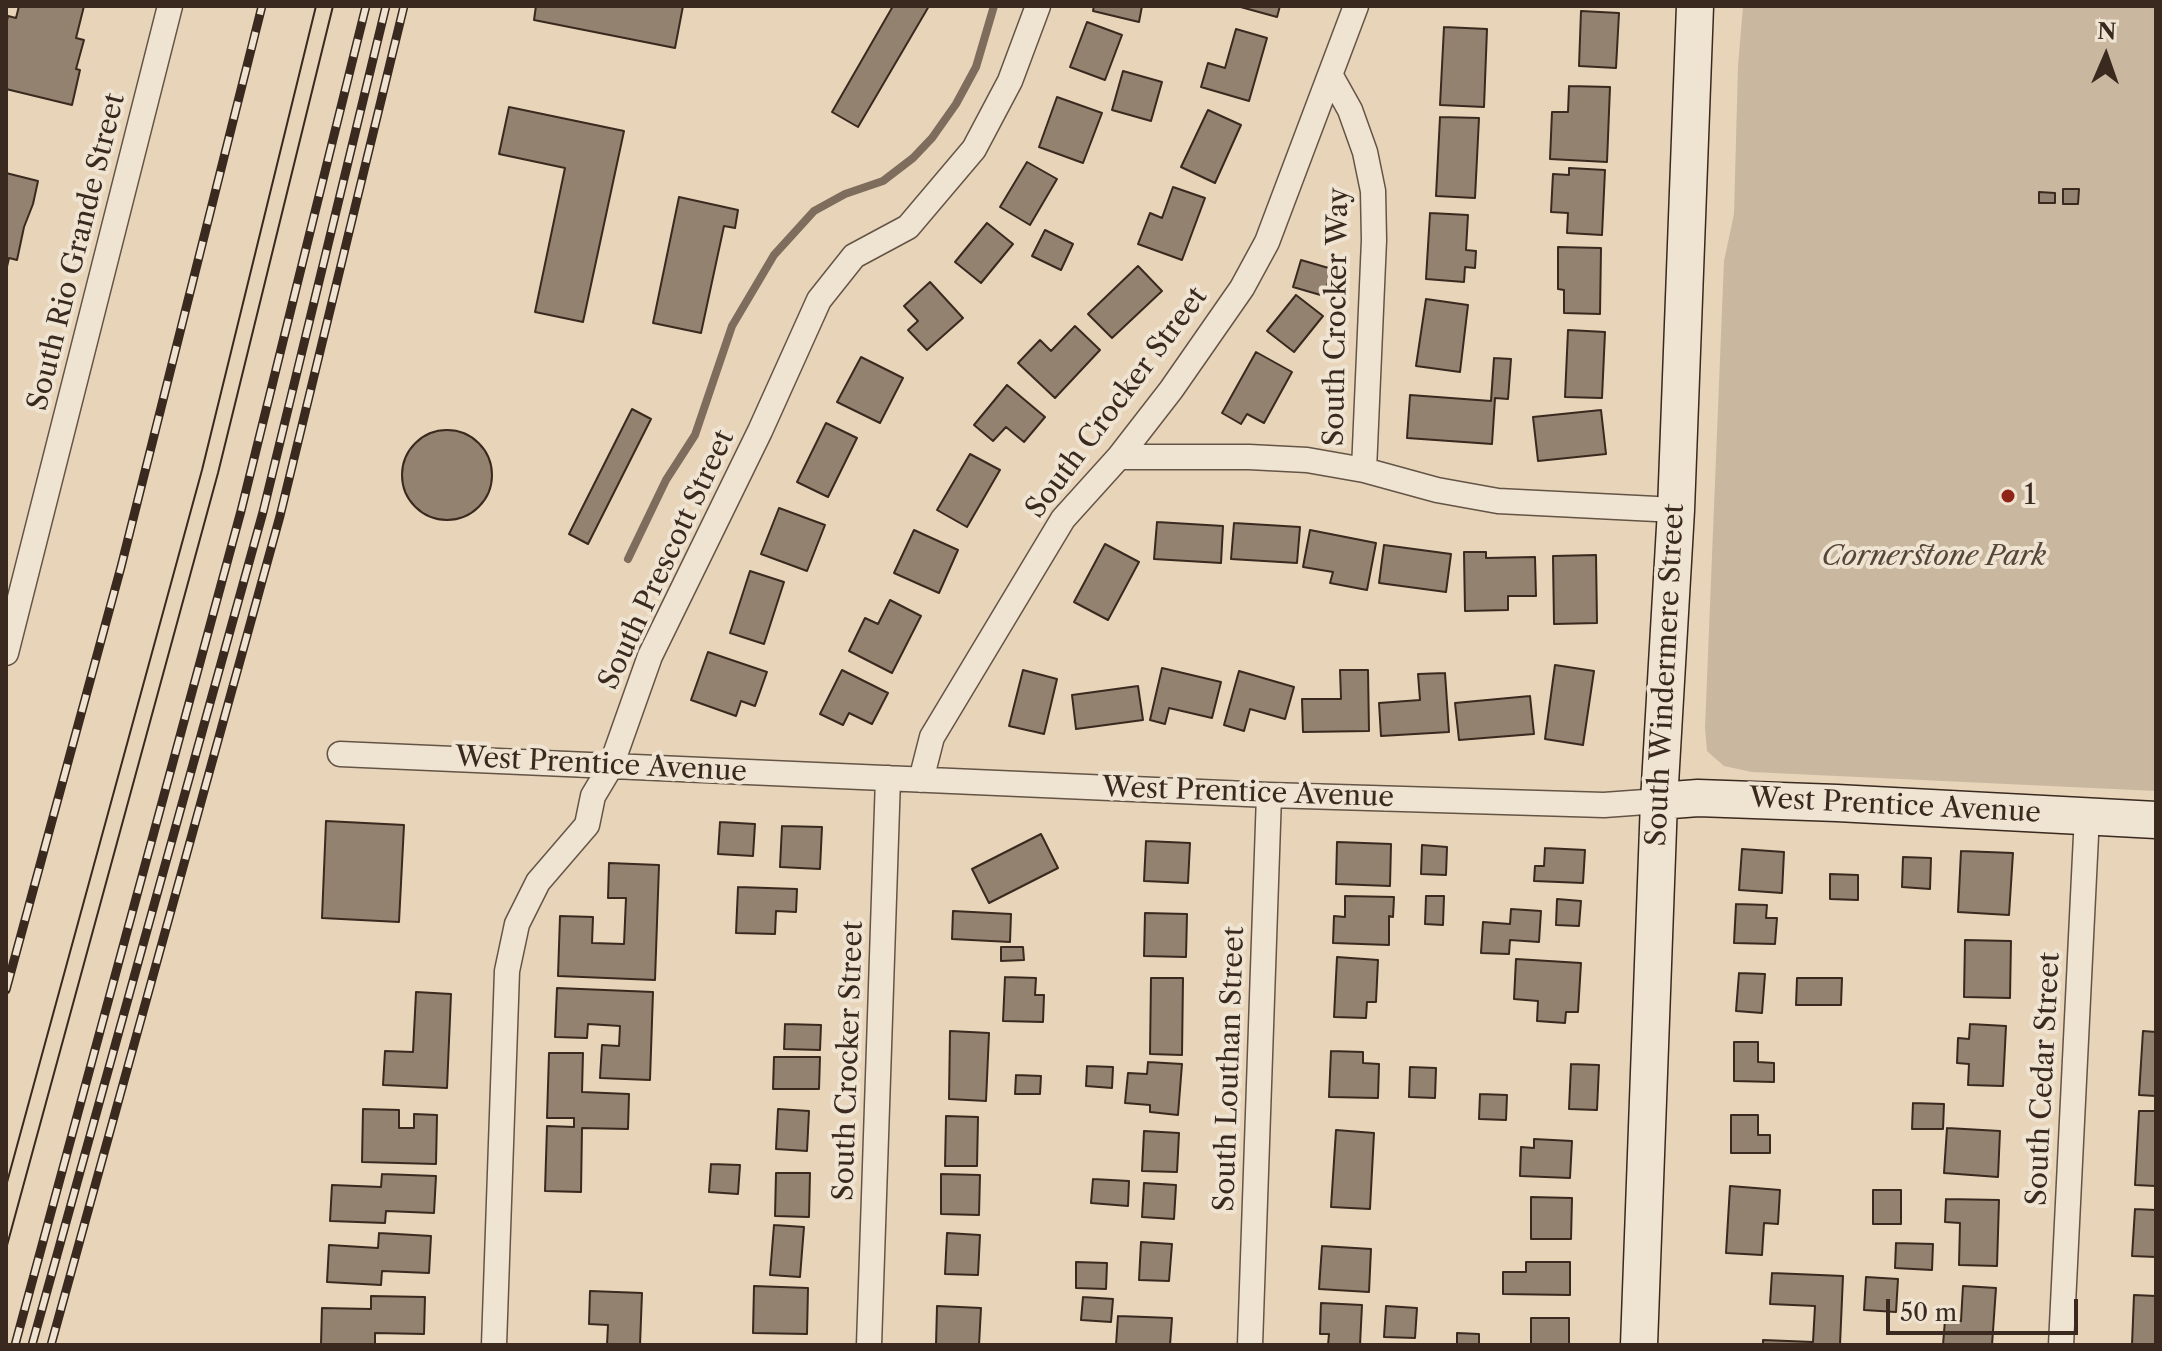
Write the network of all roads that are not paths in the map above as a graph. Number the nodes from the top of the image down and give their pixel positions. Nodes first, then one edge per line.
1 (170, 6) edge
2 (1038, 6) edge
3 (1356, 6) edge
4 (1695, 6) edge
5 (1331, 76) junction
6 (1119, 457) junction
7 (1364, 470) junction
8 (1676, 510) junction
9 (6, 653) edge
10 (340, 754) dead end
11 (611, 766) junction
12 (888, 778) junction
13 (921, 780) junction
14 (1269, 795) junction
15 (1659, 801) junction
16 (2087, 815) junction
17 (2156, 820) edge
18 (494, 1345) edge
19 (869, 1345) edge
20 (1250, 1345) edge
21 (1639, 1345) edge
22 (2061, 1345) edge

1 - 9 street, South Rio Grande Street
2 - 11 street, South Prescott Street
3 - 5 street, South Crocker Street
4 - 8 street, South Windermere Street
5 - 6 street, South Crocker Street
5 - 7 street, South Crocker Way
6 - 7 street
6 - 13 street, South Crocker Street
7 - 8 street
8 - 15 street, South Windermere Street
10 - 11 street, West Prentice Avenue
11 - 12 street, West Prentice Avenue
11 - 18 street, South Prescott Street
12 - 13 street, West Prentice Avenue
12 - 19 street, South Crocker Street
13 - 14 street, West Prentice Avenue
14 - 15 street, West Prentice Avenue
14 - 20 street, South Louthan Street
15 - 16 street, West Prentice Avenue
15 - 21 street, South Windermere Street
16 - 17 street, West Prentice Avenue
16 - 22 street, South Cedar Street

